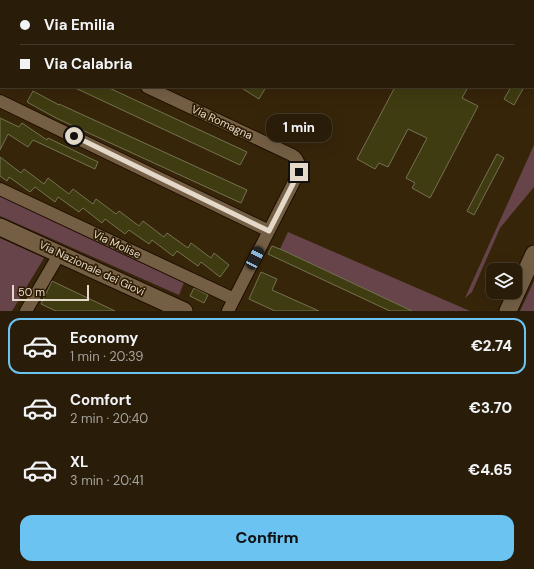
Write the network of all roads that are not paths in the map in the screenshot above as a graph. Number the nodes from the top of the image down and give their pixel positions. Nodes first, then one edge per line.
1 (151, 88) edge
2 (0, 101) edge
3 (0, 189) edge
4 (0, 227) edge
5 (269, 231) junction
6 (534, 240) edge
7 (60, 253) junction
8 (534, 254) edge
9 (521, 263) edge
10 (234, 299) junction
11 (503, 299) edge
12 (26, 311) edge
13 (184, 311) edge
14 (228, 311) edge
15 (497, 311) edge
16 (508, 311) edge

1 - 5 street, Via Romagna
2 - 5 street
3 - 10 street, Via Molise
4 - 7 main road, Via Nazionale dei Giovi
5 - 10 street
6 - 9 main road
7 - 12 street
7 - 13 main road, Via Nazionale dei Giovi
8 - 16 main road
10 - 14 street
11 - 15 main road

